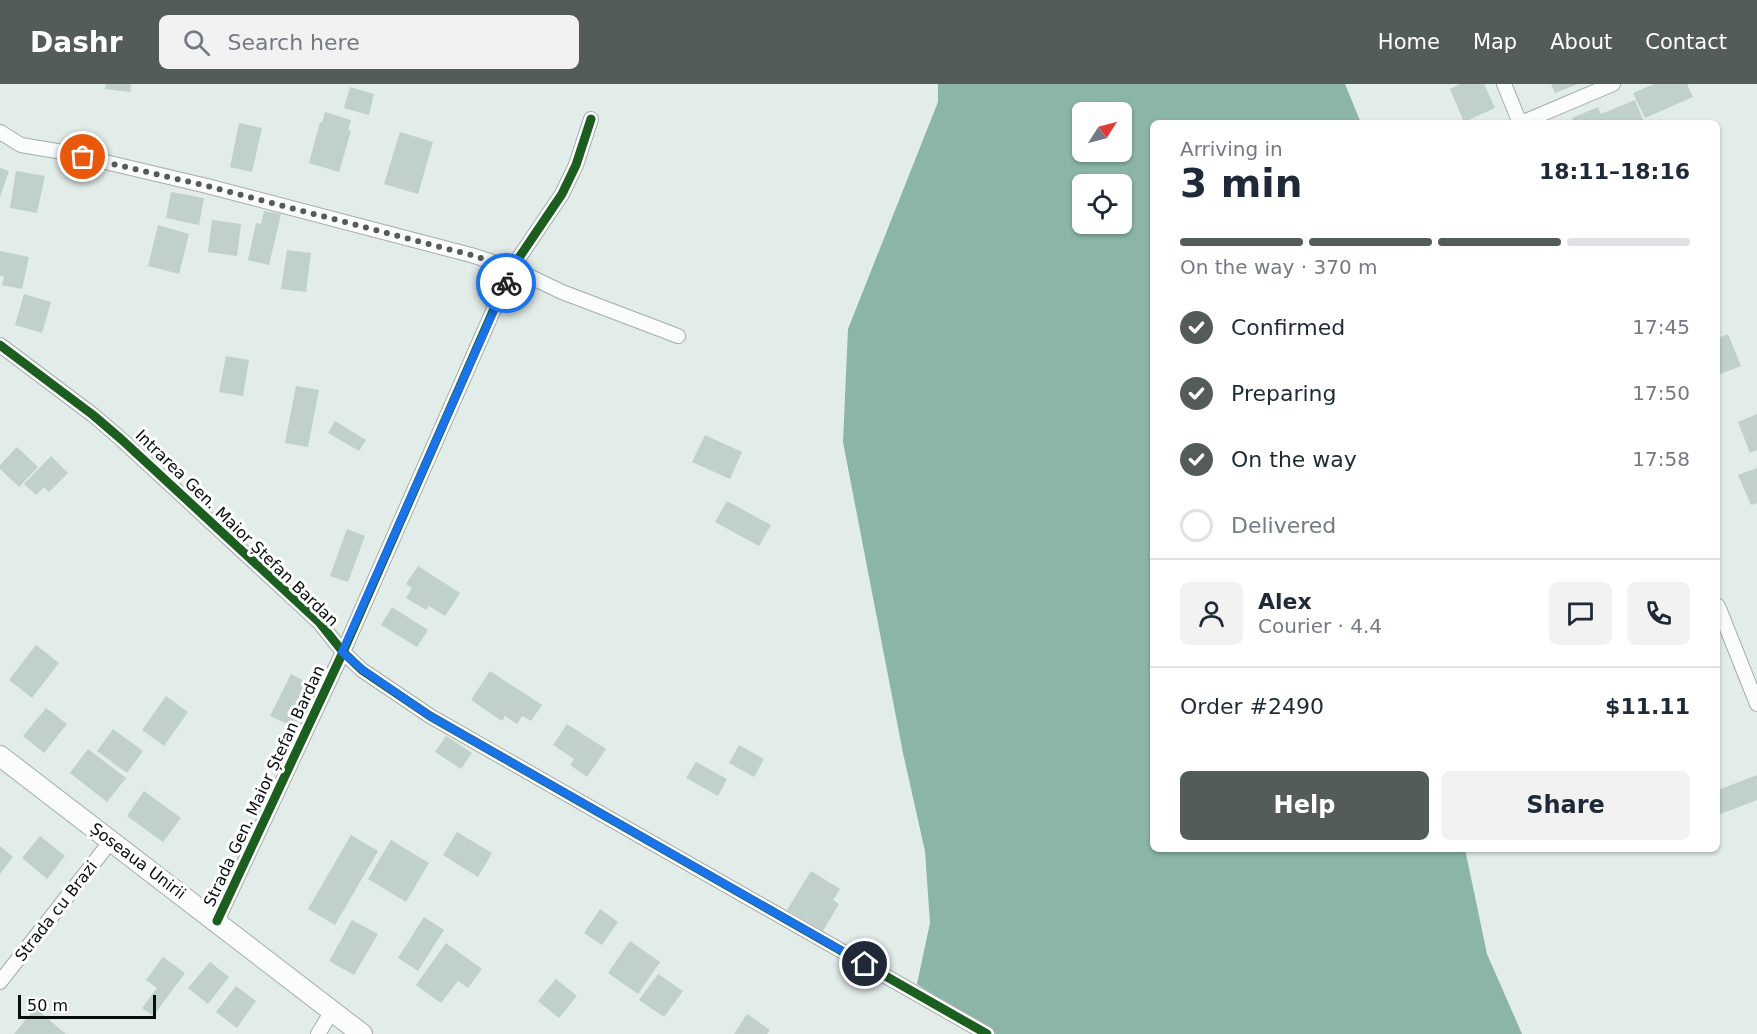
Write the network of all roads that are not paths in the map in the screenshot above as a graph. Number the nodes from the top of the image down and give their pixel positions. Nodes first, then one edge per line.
1 (1504, 84) edge
2 (1613, 84) edge
3 (591, 119) dead end
4 (1519, 120) edge
5 (1527, 120) edge
6 (0, 132) edge
7 (512, 268) junction
8 (678, 336) dead end
9 (0, 345) edge
10 (1720, 611) edge
11 (342, 652) junction
12 (1757, 704) edge
13 (0, 756) edge
14 (111, 841) junction
15 (217, 921) junction
16 (0, 982) edge
17 (332, 1011) junction
18 (318, 1034) edge
19 (362, 1034) edge
20 (987, 1034) edge

1 - 4 street
2 - 5 street
3 - 7 street, Strada Gen. Maior Ștefan Bardan
6 - 7 street
7 - 8 street
7 - 11 street, Strada Gen. Maior Ștefan Bardan
9 - 11 street, Intrarea Gen. Maior Ștefan Bardan
10 - 12 street
11 - 15 street, Strada Gen. Maior Ștefan Bardan
11 - 20 street, Intrarea Gen. Maior Ștefan Bardan
13 - 14 main road, Șoseaua Unirii
14 - 15 main road, Șoseaua Unirii
14 - 16 street, Strada cu Brazi
15 - 17 main road, Șoseaua Unirii
17 - 18 street
17 - 19 main road, Șoseaua Unirii

